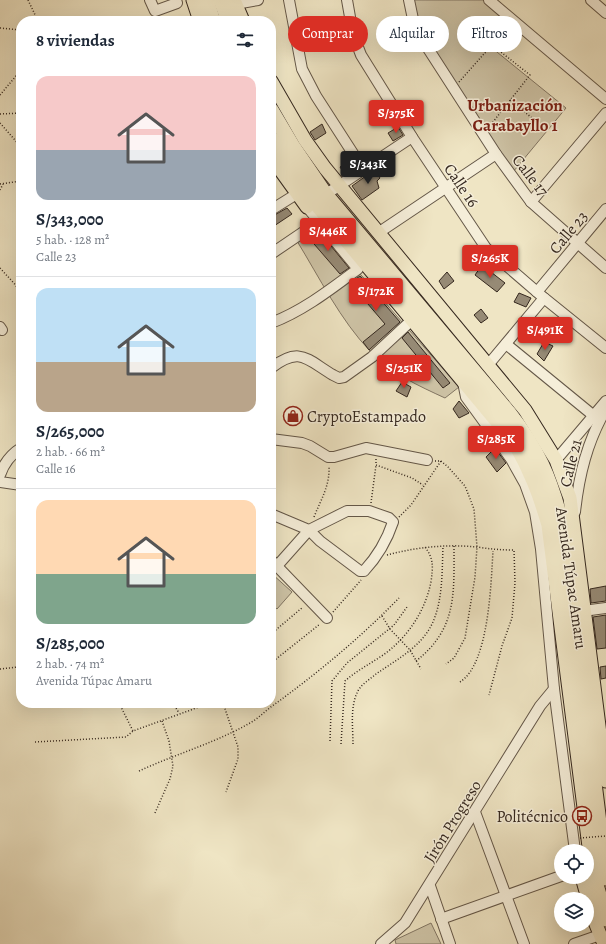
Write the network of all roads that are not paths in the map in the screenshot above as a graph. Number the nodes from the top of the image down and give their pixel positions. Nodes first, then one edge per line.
1 (150, 0) edge
2 (193, 0) edge
3 (206, 0) edge
4 (258, 0) edge
5 (289, 0) edge
6 (347, 0) edge
7 (409, 0) edge
8 (489, 0) edge
9 (591, 0) edge
10 (176, 2) edge
11 (229, 3) edge
12 (606, 13) edge
13 (198, 16) edge
14 (211, 16) edge
15 (229, 16) edge
16 (239, 16) edge
17 (276, 90) edge
18 (606, 99) edge
19 (606, 113) edge
20 (276, 118) edge
21 (412, 137) junction
22 (276, 147) edge
23 (496, 154) junction
24 (276, 163) edge
25 (363, 169) junction
26 (338, 186) junction
27 (446, 187) junction
28 (301, 191) junction
29 (316, 201) junction
30 (531, 202) junction
31 (276, 207) edge
32 (606, 209) edge
33 (323, 219) junction
34 (378, 233) junction
35 (578, 244) junction
36 (276, 251) edge
37 (606, 268) edge
38 (540, 295) junction
39 (413, 319) junction
40 (276, 321) edge
41 (506, 344) junction
42 (606, 348) edge
43 (276, 365) edge
44 (488, 365) junction
45 (463, 380) junction
46 (606, 401) edge
47 (606, 409) edge
48 (594, 416) junction
49 (276, 440) edge
50 (16, 452) edge
51 (427, 460) road end
52 (556, 460) junction
53 (0, 475) edge
54 (0, 482) edge
55 (16, 484) edge
56 (276, 516) edge
57 (574, 526) junction
58 (309, 530) junction
59 (276, 561) edge
60 (276, 565) edge
61 (606, 608) edge
62 (583, 611) junction
63 (327, 618) dead end
64 (554, 689) junction
65 (556, 705) junction
66 (540, 706) junction
67 (606, 781) edge
68 (475, 812) junction
69 (574, 844) edge
70 (597, 858) edge
71 (597, 877) edge
72 (554, 878) edge
73 (430, 886) junction
74 (506, 895) junction
75 (441, 919) junction
76 (606, 919) edge
77 (602, 939) edge
78 (388, 942) edge
79 (450, 944) edge
80 (524, 944) edge
81 (574, 944) edge

1 - 10 street
2 - 13 main road
3 - 14 highway
4 - 11 street
5 - 25 street
6 - 21 street, Calle 16
7 - 23 street, Calle 17
8 - 18 street
9 - 12 street
11 - 15 highway
11 - 16 main road
17 - 26 main road, Avenida Túpac Amaru
19 - 30 street
20 - 29 highway, Avenida Túpac Amaru
21 - 25 street
21 - 27 street, Calle 16
22 - 28 highway, Avenida Túpac Amaru
23 - 27 street
23 - 30 street, Calle 17
24 - 28 main road
25 - 26 street
26 - 29 street
26 - 34 main road, Avenida Túpac Amaru
27 - 34 street
27 - 38 street, Calle 16
28 - 29 highway, Avenida Túpac Amaru
28 - 31 street
29 - 33 highway, Avenida Túpac Amaru
29 - 70 highway, Avenida Túpac Amaru
30 - 35 street, Calle 17
32 - 35 street, Calle 23
33 - 36 street
33 - 39 highway, Avenida Túpac Amaru
33 - 40 street
34 - 44 main road, Avenida Túpac Amaru
35 - 37 street, Calle 17
35 - 38 street, Calle 23
38 - 41 street, Calle 23
38 - 42 street, Calle 16
39 - 43 street
39 - 45 highway, Avenida Túpac Amaru
41 - 44 street, Calle 23
41 - 48 street
44 - 52 main road, Avenida Túpac Amaru
45 - 64 street
45 - 70 highway, Avenida Túpac Amaru
46 - 48 street, Calle 21
47 - 57 street, Calle 21
48 - 52 street, Calle 21
49 - 51 street
50 - 53 street
52 - 57 main road, Avenida Túpac Amaru
54 - 55 street
56 - 58 street
57 - 62 main road, Avenida Túpac Amaru
58 - 58 street
58 - 59 street
60 - 63 street
61 - 62 street
62 - 67 main road, Avenida Túpac Amaru
64 - 65 street
64 - 66 street, Jirón Progreso
65 - 66 street
65 - 69 street
66 - 68 street, Jirón Progreso
68 - 73 street, Jirón Progreso
68 - 74 street
70 - 71 highway, Avenida Túpac Amaru
71 - 76 highway, Avenida Túpac Amaru
71 - 77 main road, Avenida Túpac Amaru
72 - 74 street
73 - 75 street
73 - 78 street, Jirón Progreso
74 - 75 street
74 - 80 street
75 - 79 street
77 - 81 street

